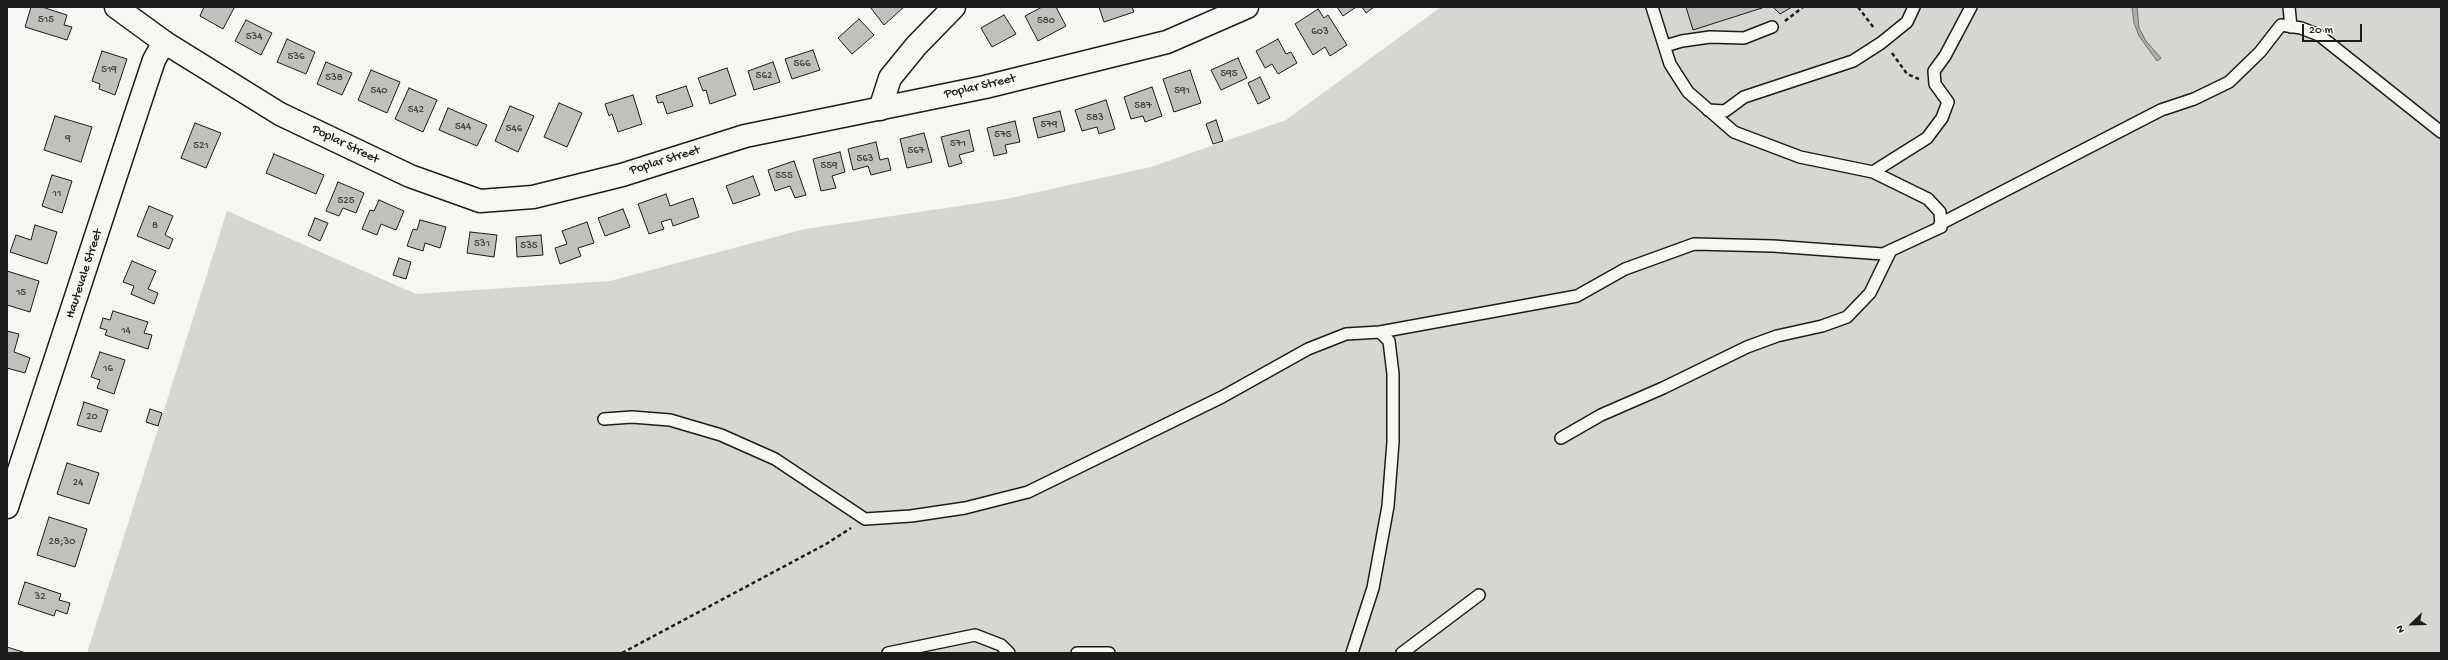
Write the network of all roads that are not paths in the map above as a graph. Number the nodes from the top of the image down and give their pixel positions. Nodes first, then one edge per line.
1 (116, 7) edge
2 (954, 7) edge
3 (1248, 7) edge
4 (1652, 7) edge
5 (1914, 7) edge
6 (1971, 7) edge
7 (2289, 7) edge
8 (1772, 27) road end
9 (2291, 27) junction
10 (164, 42) junction
11 (1665, 46) junction
12 (880, 108) junction
13 (1708, 110) junction
14 (2441, 132) edge
15 (1873, 172) junction
16 (1940, 224) junction
17 (1891, 250) junction
18 (1380, 332) junction
19 (604, 419) dead end
20 (1561, 438) dead end
21 (7, 507) edge
22 (1479, 595) dead end
23 (888, 653) edge
24 (1009, 653) edge
25 (1076, 653) edge
26 (1109, 653) edge
27 (1352, 653) edge
28 (1402, 653) edge

1 - 10 street, Poplar Street
2 - 12 street
3 - 12 street, Poplar Street
4 - 11 lane
5 - 13 lane
6 - 15 lane
7 - 9 lane
8 - 11 lane
9 - 14 lane
9 - 16 lane
10 - 12 street, Poplar Street
10 - 21 street, Hautevale Street
11 - 13 lane
13 - 15 lane
15 - 16 lane
16 - 17 lane
17 - 18 lane
17 - 20 lane
18 - 19 lane
18 - 27 lane
22 - 28 lane
23 - 24 lane
25 - 26 lane

